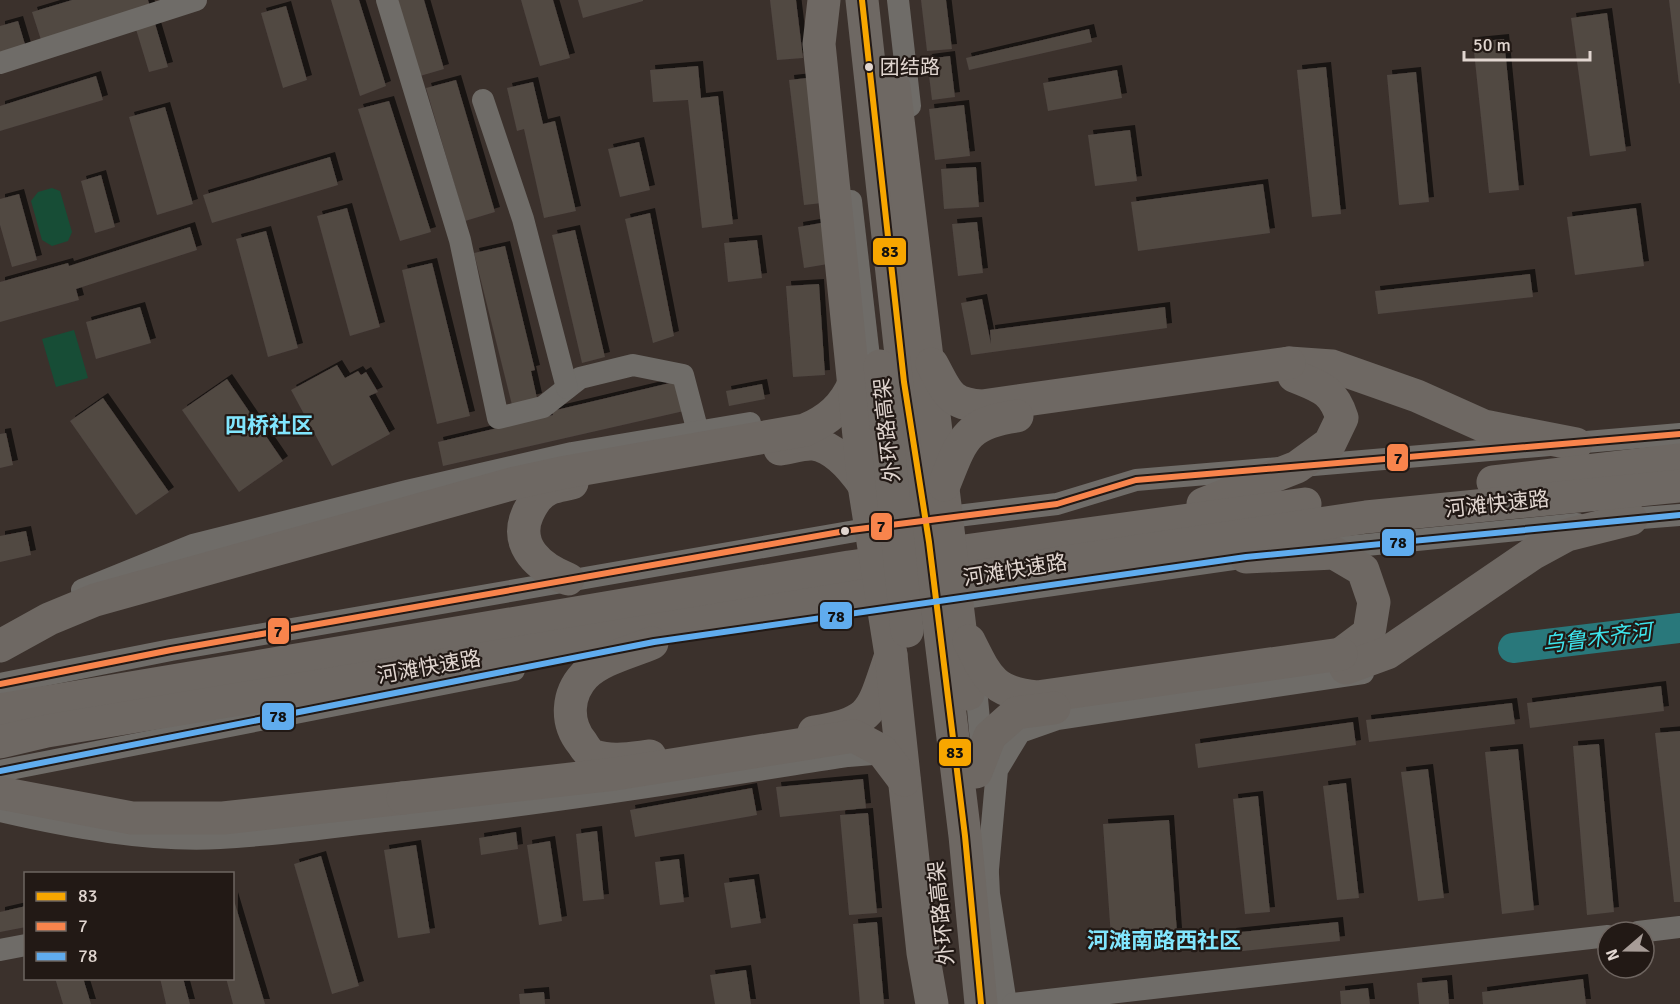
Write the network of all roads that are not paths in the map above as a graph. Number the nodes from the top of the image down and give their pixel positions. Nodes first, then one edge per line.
1 (196, 0) edge
2 (387, 0) edge
3 (825, 0) edge
4 (840, 0) edge
5 (862, 0) edge
6 (883, 0) edge
7 (898, 0) edge
8 (0, 63) edge
9 (483, 100) dead end
10 (866, 324) junction
11 (926, 352) junction
12 (1292, 370) junction
13 (854, 383) junction
14 (567, 388) junction
15 (698, 432) junction
16 (1680, 434) edge
17 (1576, 444) junction
18 (1680, 460) edge
19 (1297, 467) junction
20 (864, 485) junction
21 (1680, 486) edge
22 (943, 487) junction
23 (970, 514) junction
24 (1680, 515) edge
25 (1631, 519) junction
26 (1161, 522) junction
27 (851, 530) junction
28 (1246, 557) junction
29 (568, 579) junction
30 (988, 594) junction
31 (881, 610) junction
32 (961, 626) junction
33 (0, 628) edge
34 (1424, 628) junction
35 (654, 642) junction
36 (0, 646) edge
37 (891, 655) junction
38 (1344, 661) junction
39 (0, 684) edge
40 (0, 710) edge
41 (0, 742) edge
42 (906, 766) junction
43 (0, 771) edge
44 (976, 772) junction
45 (0, 794) edge
46 (0, 811) edge
47 (988, 869) junction
48 (1680, 927) edge
49 (920, 928) junction
50 (1656, 930) edge
51 (1596, 937) edge
52 (24, 945) edge
53 (0, 950) edge
54 (988, 958) junction
55 (916, 1004) edge
56 (932, 1004) edge
57 (951, 1004) edge
58 (981, 1004) edge
59 (991, 1004) edge
60 (998, 1004) edge
61 (1006, 1004) edge
62 (1013, 1004) edge

1 - 8 street
2 - 14 street
3 - 10 street
3 - 13 highway, bridge
4 - 57 highway, 外环路高架, bridge
5 - 58 highway, 外环路高架, bridge
6 - 11 highway, bridge
7 - 23 street
9 - 14 street
10 - 15 street
10 - 27 street
11 - 12 highway, bridge
11 - 22 highway, bridge
12 - 17 highway
12 - 19 highway
12 - 22 highway, bridge
13 - 20 highway, bridge
13 - 36 highway
14 - 15 street
15 - 33 street
16 - 17 street
17 - 19 street
18 - 26 highway, 河滩快速路
19 - 23 street
19 - 26 highway
20 - 29 highway
20 - 37 highway, bridge
21 - 41 highway, 河滩快速路
22 - 32 highway, bridge
23 - 27 street
24 - 25 street
25 - 28 street
25 - 34 highway
26 - 40 highway, 河滩快速路
27 - 29 street
28 - 30 street
28 - 38 highway
29 - 39 street
30 - 31 street
30 - 47 street
31 - 35 street
31 - 42 street
32 - 38 highway, bridge
32 - 44 highway, bridge
34 - 38 highway
34 - 47 street
35 - 37 highway
35 - 43 street
37 - 42 highway, bridge
38 - 44 highway, bridge
42 - 45 highway, bridge
42 - 46 street
42 - 49 highway, bridge
42 - 56 street
44 - 54 highway
47 - 61 street
48 - 50 street
49 - 55 highway, bridge
49 - 56 highway, bridge
51 - 62 street
52 - 53 street
54 - 59 highway
54 - 60 highway

